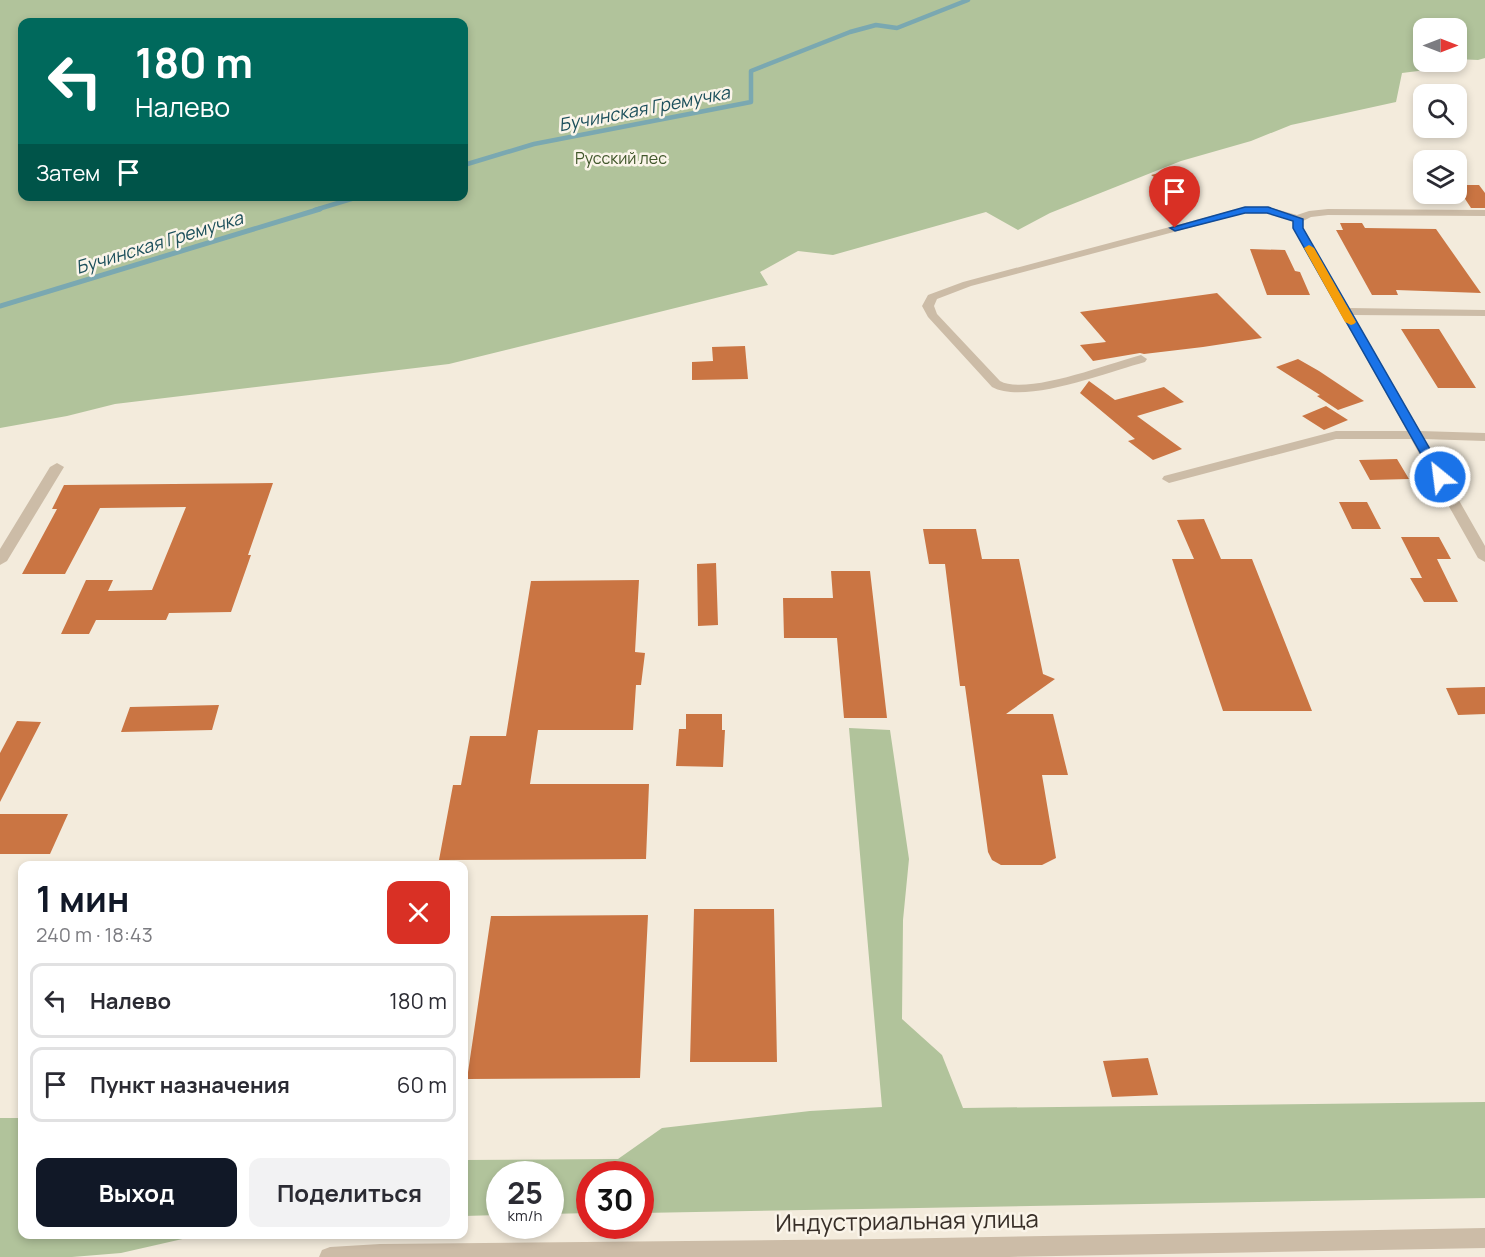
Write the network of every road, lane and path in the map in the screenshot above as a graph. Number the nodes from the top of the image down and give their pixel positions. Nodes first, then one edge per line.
1 (1485, 213) edge
2 (1298, 219) junction
3 (1345, 311) junction
4 (1485, 313) edge
5 (1141, 359) dead end
6 (1418, 437) junction
7 (1485, 437) edge
8 (57, 467) dead end
9 (1169, 479) dead end
10 (1485, 558) edge
11 (0, 561) edge
12 (1485, 1238) edge
13 (330, 1257) edge

1 - 2 street
2 - 3 street
2 - 5 street
3 - 4 street
3 - 6 street
6 - 7 street
6 - 9 street
6 - 10 street
8 - 11 street
12 - 13 street, Индустриальная улица

